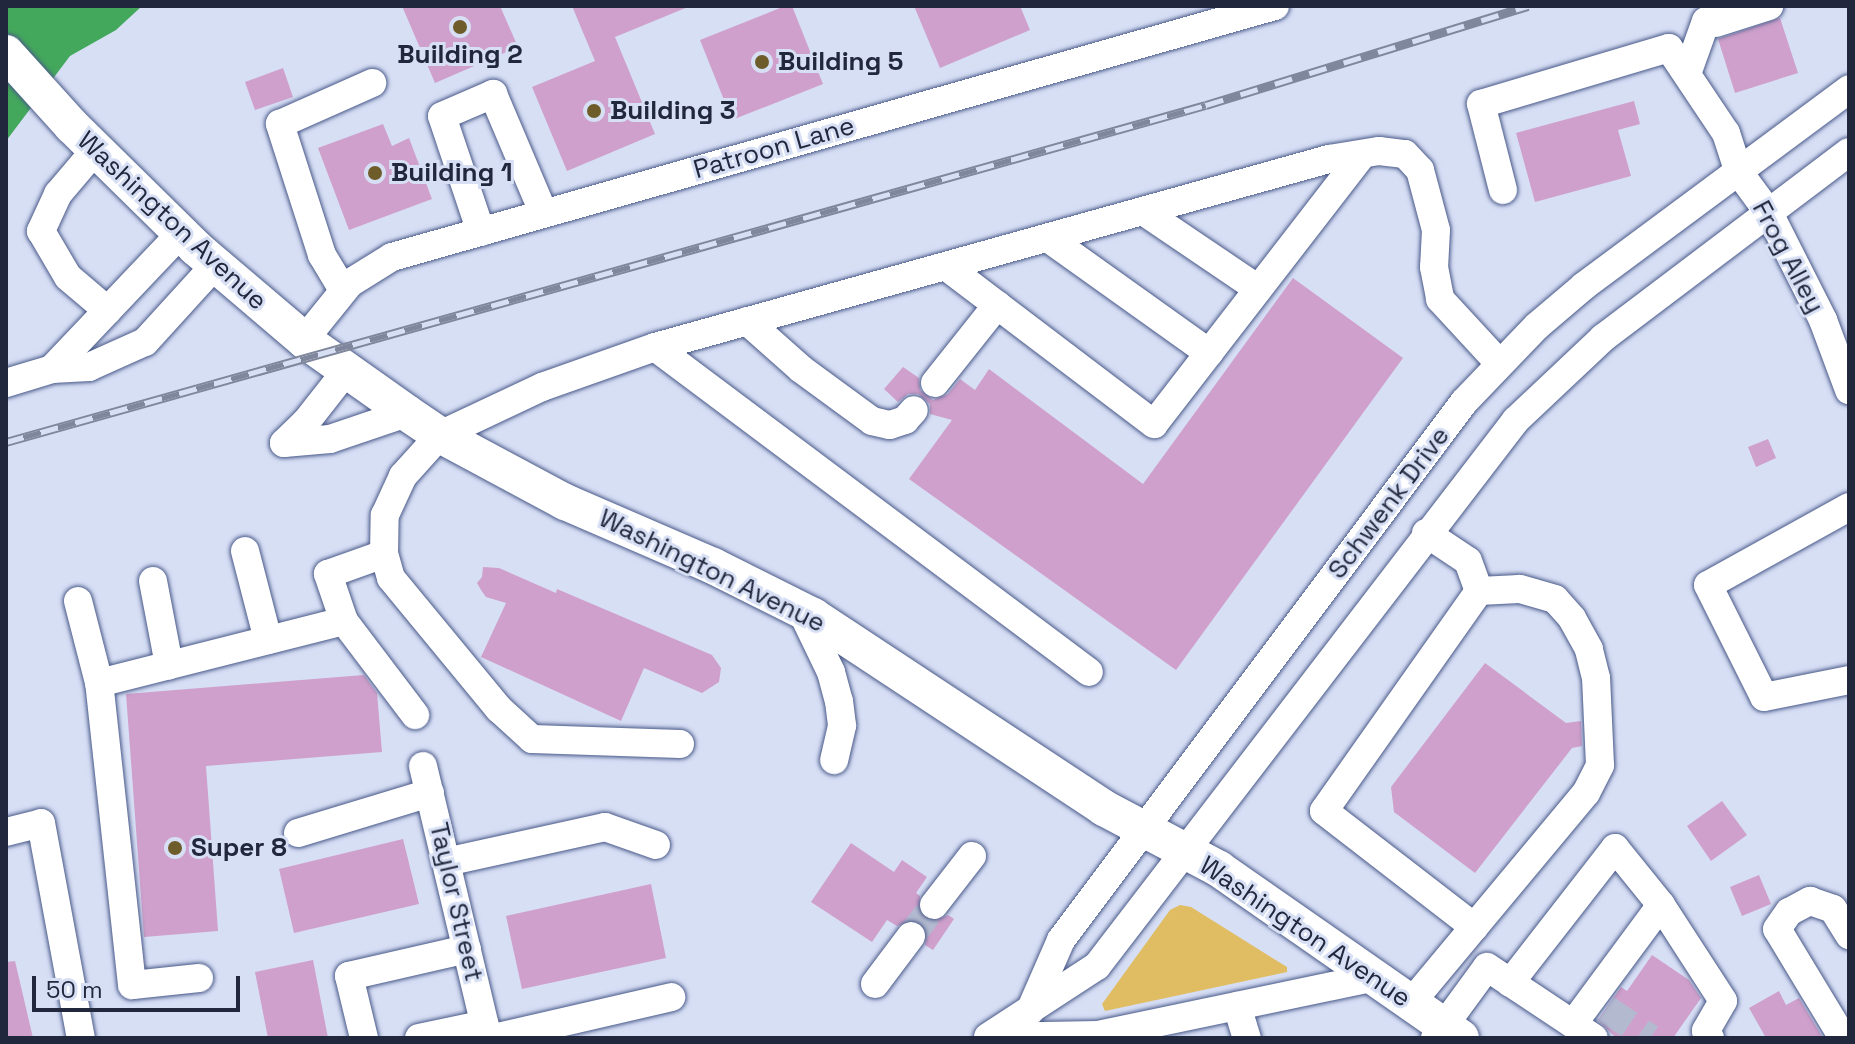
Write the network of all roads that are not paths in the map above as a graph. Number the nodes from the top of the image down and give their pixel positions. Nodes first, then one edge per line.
1 (1275, 6) edge
2 (1734, 6) edge
3 (1769, 6) edge
4 (1704, 29) junction
5 (6, 53) edge
6 (1687, 74) junction
7 (372, 83) dead end
8 (1849, 89) edge
9 (84, 137) junction
10 (1849, 152) edge
11 (1363, 154) junction
12 (1738, 171) junction
13 (1503, 190) dead end
14 (1143, 211) junction
15 (1769, 213) junction
16 (544, 214) junction
17 (481, 232) junction
18 (181, 233) junction
19 (1048, 238) junction
20 (215, 265) junction
21 (947, 267) junction
22 (1258, 289) junction
23 (343, 290) junction
24 (997, 305) junction
25 (108, 311) junction
26 (747, 321) junction
27 (304, 340) junction
28 (655, 347) junction
29 (1209, 353) junction
30 (1499, 363) junction
31 (52, 369) junction
32 (346, 371) junction
33 (6, 383) edge
34 (935, 383) dead end
35 (1849, 390) edge
36 (914, 410) dead end
37 (407, 413) junction
38 (440, 435) junction
39 (1849, 507) edge
40 (1426, 533) junction
41 (245, 551) dead end
42 (384, 554) junction
43 (153, 581) dead end
44 (1479, 591) junction
45 (78, 601) dead end
46 (801, 610) junction
47 (344, 621) junction
48 (268, 640) junction
49 (169, 665) junction
50 (1089, 672) dead end
51 (1849, 680) edge
52 (99, 683) junction
53 (415, 715) dead end
54 (680, 744) dead end
55 (834, 760) dead end
56 (1143, 829) junction
57 (6, 832) edge
58 (298, 833) dead end
59 (656, 845) dead end
60 (1186, 851) junction
61 (972, 856) dead end
62 (446, 862) junction
63 (934, 905) tunnel mouth
64 (1661, 905) junction
65 (1849, 935) edge
66 (911, 936) tunnel mouth
67 (1466, 937) junction
68 (467, 949) junction
69 (1498, 975) junction
70 (199, 978) dead end
71 (1372, 978) junction
72 (875, 984) dead end
73 (671, 997) dead end
74 (1410, 1004) junction
75 (1237, 1006) junction
76 (1030, 1011) junction
77 (1584, 1031) edge
78 (489, 1033) edge
79 (1447, 1034) edge
80 (985, 1037) edge
81 (1073, 1037) edge
82 (81, 1038) edge
83 (364, 1038) edge
84 (419, 1038) edge
85 (1247, 1038) edge
86 (1710, 1038) edge
87 (1843, 1038) edge

1 - 16 street, Patroon Lane
2 - 4 street
3 - 4 street
4 - 6 street
5 - 9 main road, Washington Avenue
6 - 12 street, Frog Alley
6 - 13 street, Frog Alley
7 - 23 street
8 - 12 street, Schwenk Drive
9 - 18 main road, Washington Avenue
9 - 25 street
10 - 15 street, Schwenk Drive
11 - 14 street
11 - 22 street
11 - 30 street
12 - 15 street, Frog Alley
12 - 30 street, Schwenk Drive
14 - 19 street
14 - 22 street
15 - 35 street, Frog Alley
15 - 40 street, Schwenk Drive
16 - 17 street, Patroon Lane
16 - 17 street
17 - 23 street, Patroon Lane
18 - 20 main road, Washington Avenue
18 - 25 street
19 - 21 street
19 - 29 street
20 - 27 main road, Washington Avenue
20 - 31 street
21 - 24 street
21 - 26 street
22 - 29 street
23 - 27 street, Patroon Lane
24 - 29 street
24 - 34 street
25 - 31 street
26 - 28 street
26 - 36 street
27 - 32 main road, Washington Avenue
28 - 38 street
28 - 50 street
30 - 56 street, Schwenk Drive
31 - 33 street
32 - 37 main road, Washington Avenue
32 - 37 street
37 - 38 main road, Washington Avenue
38 - 42 street
38 - 46 main road, Washington Avenue
39 - 51 street
40 - 44 street
40 - 60 street, Schwenk Drive
41 - 48 street
42 - 47 street
42 - 54 street
43 - 49 street
44 - 67 street
44 - 67 street
45 - 52 street
46 - 55 street
46 - 56 main road, Washington Avenue
47 - 48 street
47 - 53 street
48 - 49 street
49 - 52 street
52 - 70 street
56 - 60 main road, Washington Avenue
56 - 76 street, Schwenk Drive
57 - 82 street
58 - 62 street, Taylor Street
59 - 62 street
60 - 71 main road, Washington Avenue
60 - 76 street, Schwenk Drive
61 - 63 street
62 - 68 street, Taylor Street
64 - 69 street
64 - 77 street
64 - 86 street
65 - 87 street
66 - 72 street
67 - 69 street
67 - 74 street
68 - 78 street, Taylor Street
68 - 83 street
69 - 77 street
69 - 79 street
71 - 74 main road, Washington Avenue
71 - 75 street
73 - 78 street
74 - 79 main road, Washington Avenue
75 - 81 street
75 - 85 street
76 - 80 street, Schwenk Drive
78 - 84 street
80 - 81 street

